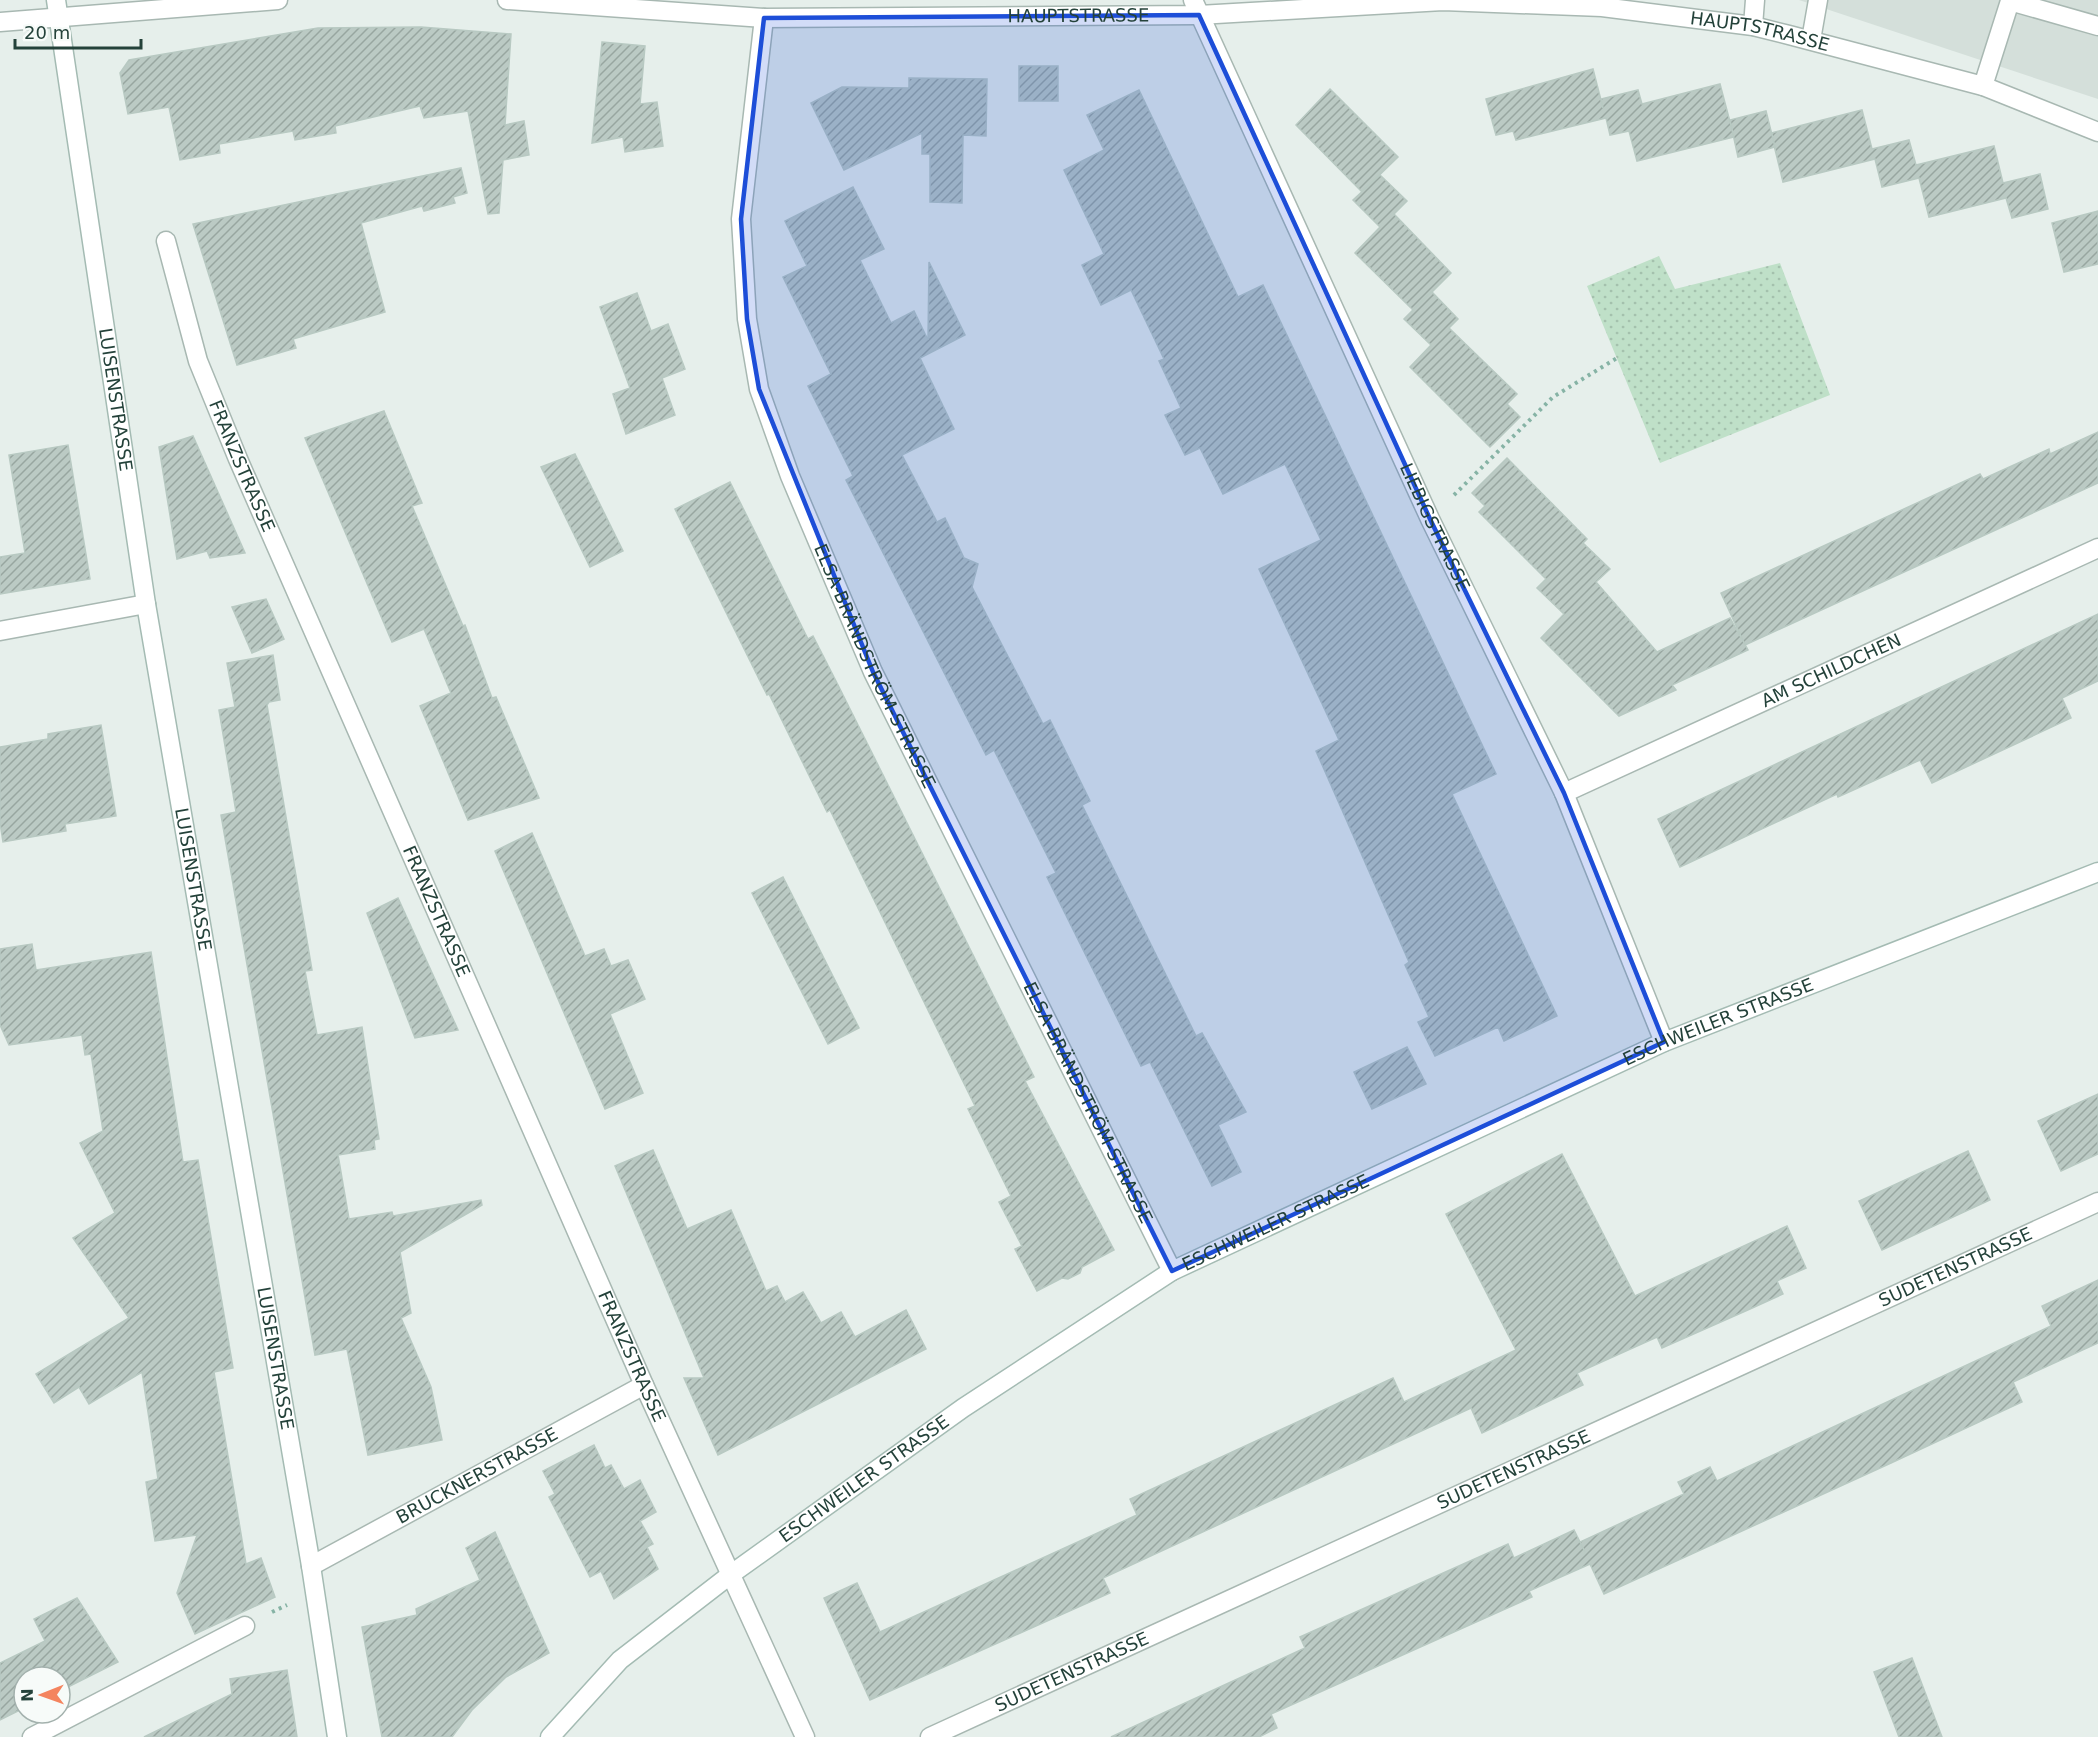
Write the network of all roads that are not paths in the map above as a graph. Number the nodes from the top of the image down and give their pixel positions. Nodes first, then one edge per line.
1 (278, 0) edge
2 (507, 0) edge
3 (1755, 0) edge
4 (1818, 0) edge
5 (1317, 4) edge
6 (1603, 4) edge
7 (1108, 8) edge
8 (1196, 8) edge
9 (58, 9) edge
10 (764, 18) junction
11 (0, 22) edge
12 (1754, 26) junction
13 (2098, 26) edge
14 (1811, 40) junction
15 (1983, 86) junction
16 (2098, 132) edge
17 (166, 241) dead end
18 (2098, 548) edge
19 (146, 604) junction
20 (0, 631) edge
21 (1564, 793) junction
22 (2098, 872) edge
23 (1664, 1042) junction
24 (2098, 1202) edge
25 (1172, 1271) junction
26 (644, 1385) junction
27 (311, 1566) junction
28 (730, 1575) junction
29 (245, 1626) road end
30 (32, 1737) edge
31 (337, 1737) edge
32 (550, 1737) edge
33 (805, 1737) edge
34 (930, 1737) edge

1 - 9 street
2 - 10 street, HAUPTSTRASSE
3 - 12 street
4 - 14 street
5 - 6 street, HAUPTSTRASSE
5 - 8 street, HAUPTSTRASSE
6 - 12 street, HAUPTSTRASSE
7 - 8 street, HAUPTSTRASSE
7 - 10 street, HAUPTSTRASSE
8 - 21 street, LIEBIGSTRASSE
9 - 11 street
9 - 19 street, LUISENSTRASSE
10 - 25 street, ELSA-BRÄNDSTRÖM-STRASSE
12 - 14 street, HAUPTSTRASSE
13 - 15 street
14 - 15 street, HAUPTSTRASSE
15 - 16 street, HAUPTSTRASSE
17 - 26 street, FRANZSTRASSE
18 - 21 street, AM SCHILDCHEN
19 - 20 street
19 - 27 street, LUISENSTRASSE
21 - 23 street, LIEBIGSTRASSE
22 - 23 street, ESCHWEILER STRASSE
23 - 25 street, ESCHWEILER STRASSE
24 - 34 street, SUDETENSTRASSE
25 - 28 street, ESCHWEILER STRASSE
26 - 27 street, BRUCKNERSTRASSE
26 - 28 street, FRANZSTRASSE
27 - 31 street, LUISENSTRASSE
28 - 32 street, ESCHWEILER STRASSE
28 - 33 street, FRANZSTRASSE
29 - 30 street

